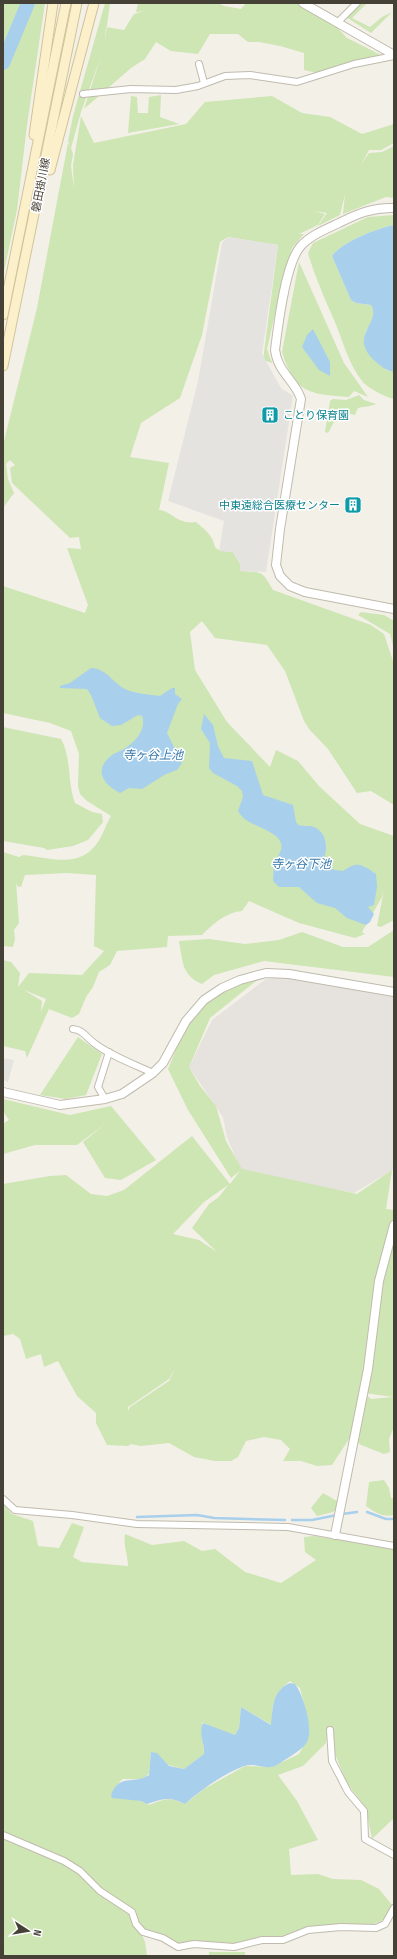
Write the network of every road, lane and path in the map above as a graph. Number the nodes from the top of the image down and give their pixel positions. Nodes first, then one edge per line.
1 (53, 3) edge
2 (66, 3) edge
3 (77, 3) edge
4 (94, 3) edge
5 (303, 3) edge
6 (357, 3) edge
7 (337, 23) junction
8 (394, 56) edge
9 (199, 64) dead end
10 (204, 83) junction
11 (82, 94) dead end
12 (394, 208) edge
13 (24, 209) junction
14 (17, 305) junction
15 (3, 315) edge
16 (3, 366) edge
17 (394, 610) edge
18 (394, 992) edge
19 (73, 1029) dead end
20 (109, 1052) junction
21 (153, 1073) junction
22 (3, 1092) edge
23 (104, 1099) junction
24 (394, 1225) edge
25 (3, 1499) edge
26 (335, 1535) junction
27 (394, 1546) edge
28 (330, 1730) dead end
29 (3, 1835) edge
30 (394, 1855) edge
31 (394, 1908) edge

1 - 13 main road
2 - 13 main road, 磐田掛川線
3 - 14 main road, 磐田掛川線
4 - 14 main road
5 - 7 street
6 - 7 street
7 - 8 street
8 - 10 street
9 - 10 street
10 - 11 street
12 - 17 street
13 - 15 main road, 磐田掛川線
14 - 16 main road, 磐田掛川線
18 - 21 street
19 - 20 street
20 - 21 street
20 - 23 street
21 - 23 street
22 - 23 street
24 - 26 street
25 - 26 street
26 - 27 street
28 - 30 street
29 - 31 street

